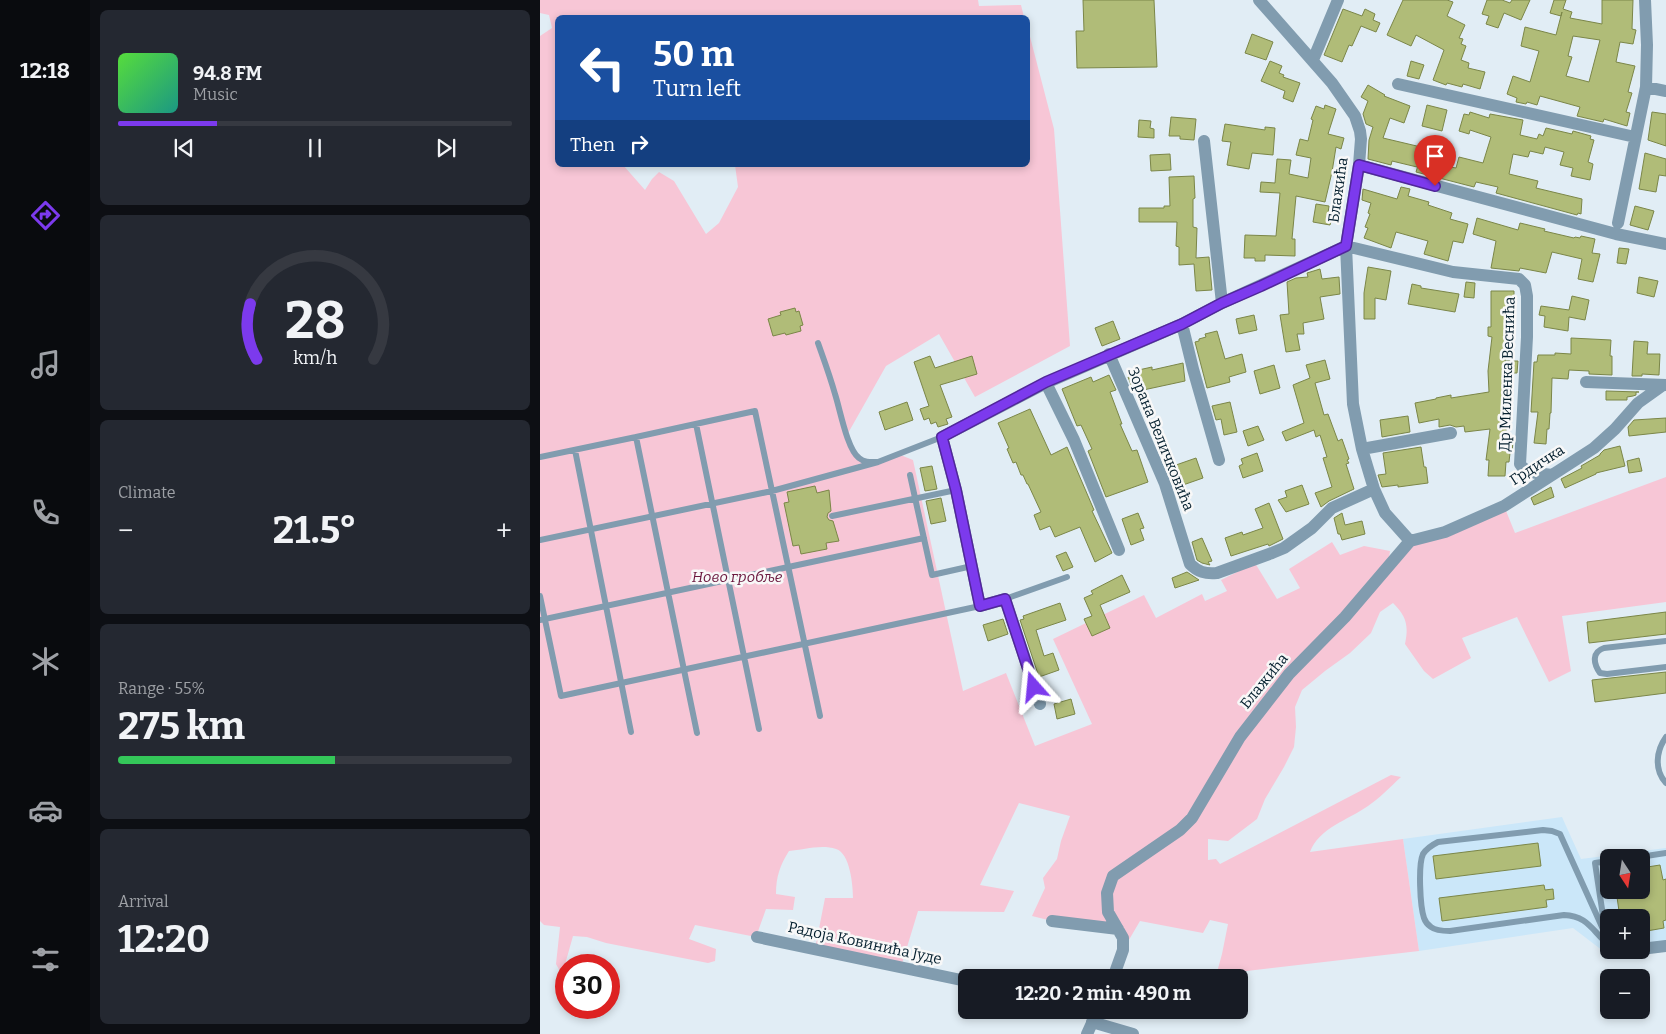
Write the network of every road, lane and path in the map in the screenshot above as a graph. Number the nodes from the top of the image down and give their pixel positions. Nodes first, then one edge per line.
1 (1259, 0) edge
2 (1338, 0) edge
3 (1645, 0) edge
4 (1313, 60) junction
5 (1398, 84) dead end
6 (1646, 87) junction
7 (1666, 91) edge
8 (1635, 137) junction
9 (1204, 141) dead end
10 (1359, 165) junction
11 (1618, 224) dead end
12 (1666, 244) edge
13 (1346, 246) junction
14 (1222, 303) junction
15 (1182, 324) junction
16 (818, 342) dead end
17 (1109, 354) junction
18 (1046, 382) junction
19 (1586, 382) dead end
20 (1664, 385) edge
21 (696, 424) junction
22 (1451, 433) dead end
23 (636, 437) junction
24 (942, 437) junction
25 (1362, 449) junction
26 (575, 450) junction
27 (540, 457) edge
28 (1219, 460) dead end
29 (878, 462) junction
30 (910, 475) dead end
31 (1551, 475) junction
32 (1374, 489) junction
33 (956, 490) junction
34 (772, 491) junction
35 (915, 499) junction
36 (712, 504) junction
37 (652, 516) junction
38 (832, 516) dead end
39 (590, 529) junction
40 (924, 538) junction
41 (540, 540) edge
42 (1410, 541) junction
43 (1119, 550) dead end
44 (972, 566) junction
45 (788, 567) junction
46 (1067, 577) dead end
47 (728, 580) junction
48 (668, 593) junction
49 (540, 596) edge
50 (1005, 599) junction
51 (606, 606) junction
52 (980, 606) junction
53 (542, 620) edge
54 (1666, 641) edge
55 (805, 644) junction
56 (744, 657) junction
57 (1666, 667) edge
58 (684, 670) junction
59 (621, 683) junction
60 (1040, 704) dead end
61 (820, 716) dead end
62 (759, 729) dead end
63 (630, 732) dead end
64 (697, 733) dead end
65 (1666, 737) edge
66 (1666, 783) edge
67 (1666, 853) edge
68 (1650, 855) edge
69 (1600, 862) edge
70 (1600, 893) edge
71 (1052, 921) dead end
72 (1118, 929) junction
73 (757, 937) dead end
74 (1608, 942) edge
75 (1666, 946) edge
76 (1650, 948) edge
77 (1116, 969) edge
78 (958, 979) edge
79 (1090, 1028) edge
80 (1133, 1034) edge

1 - 4 street, Блажића
2 - 4 street
3 - 6 street
4 - 10 street, Блажића
5 - 8 street
6 - 7 street
6 - 8 street
8 - 11 street
9 - 14 street
10 - 12 street
10 - 13 street, Блажића
13 - 14 street
13 - 25 street, Блажића
13 - 31 street, Др Миленка Веснића
14 - 15 street
15 - 17 street
15 - 28 street
16 - 29 lane
17 - 18 street
17 - 32 street, Зорана Величковића
18 - 24 street
18 - 43 street
19 - 20 street, Грдичка
20 - 31 street, Грдичка
21 - 23 lane
21 - 34 lane
21 - 36 lane
22 - 25 street
23 - 26 lane
23 - 37 lane
24 - 29 lane
24 - 33 street
25 - 32 street, Блажића
26 - 27 lane
26 - 39 lane
29 - 34 lane
30 - 35 lane
31 - 42 street, Грдичка
32 - 42 street, Блажића
33 - 35 lane
33 - 44 street
34 - 36 lane
34 - 45 lane
35 - 38 lane
35 - 40 lane
36 - 37 lane
36 - 47 lane
37 - 39 lane
37 - 48 lane
39 - 41 lane
39 - 51 lane
40 - 44 lane
40 - 45 lane
42 - 72 street, Блажића
44 - 52 street
45 - 47 lane
45 - 55 lane
46 - 50 lane
47 - 48 lane
47 - 56 lane
48 - 51 lane
48 - 58 lane
49 - 53 lane
50 - 52 street
50 - 60 street
51 - 53 lane
51 - 59 lane
52 - 55 lane
53 - 59 lane
54 - 57 lane
55 - 56 lane
55 - 61 lane
56 - 58 lane
56 - 62 lane
58 - 59 lane
58 - 64 lane
59 - 63 lane
65 - 66 lane
67 - 68 lane
69 - 70 lane
71 - 72 street
72 - 77 street, Блажића
73 - 78 street, Радоја Ковинића Јуде
74 - 74 lane
75 - 76 street
79 - 80 street

